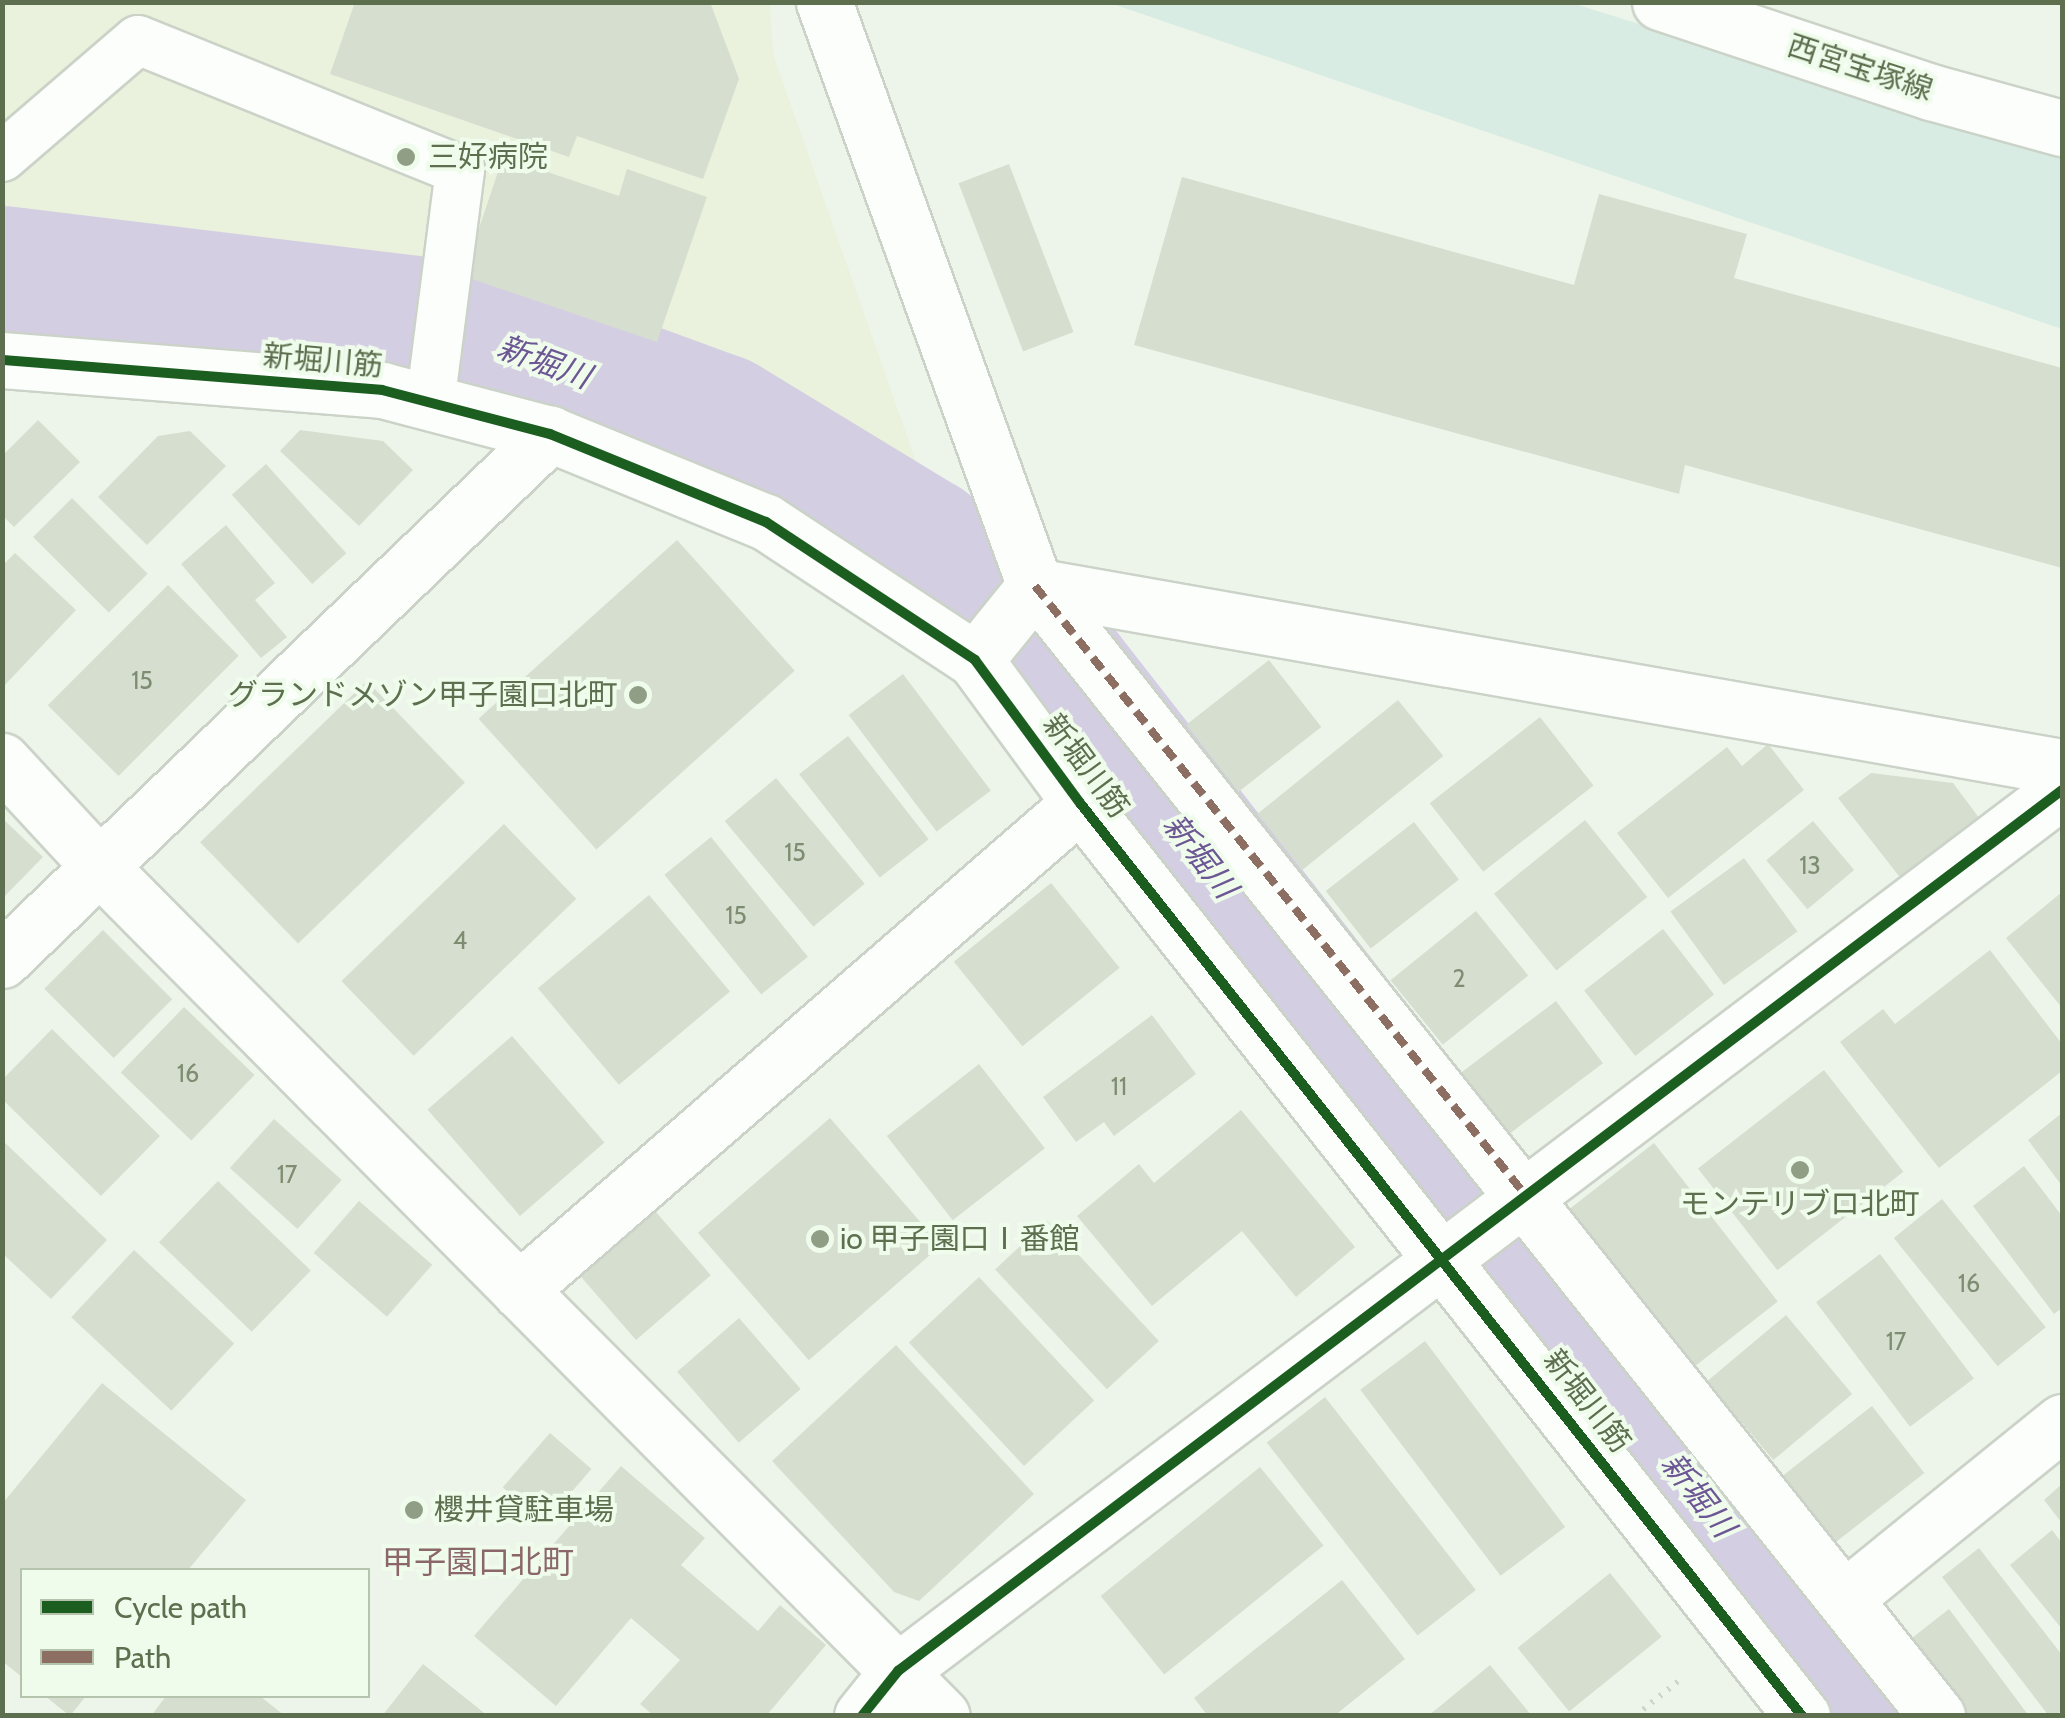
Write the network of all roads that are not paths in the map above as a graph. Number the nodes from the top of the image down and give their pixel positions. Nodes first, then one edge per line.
1 (824, 2) edge
2 (1660, 2) edge
3 (2062, 128) edge
4 (2, 156) edge
5 (2, 360) edge
6 (430, 403) junction
7 (550, 434) junction
8 (1035, 586) junction
9 (976, 660) junction
10 (2, 761) edge
11 (2062, 767) edge
12 (2062, 790) edge
13 (1080, 802) junction
14 (102, 868) junction
15 (2, 960) edge
16 (1487, 1227) junction
17 (519, 1290) junction
18 (2062, 1422) edge
19 (1846, 1597) junction
20 (898, 1672) junction
21 (862, 1716) edge
22 (942, 1716) edge
23 (1802, 1716) edge
24 (1937, 1716) edge

1 - 8 street
2 - 3 street, 西宮宝塚線
4 - 6 lane
5 - 6 street, 新堀川筋
6 - 7 street, 新堀川筋
7 - 9 street, 新堀川筋
7 - 14 street
8 - 9 street
8 - 11 street
8 - 16 street
9 - 13 street, 新堀川筋
10 - 14 street
12 - 16 street
13 - 16 street, 新堀川筋
13 - 17 street
14 - 15 street
14 - 17 street
16 - 19 street
16 - 20 street
16 - 23 street, 新堀川筋
17 - 20 street
18 - 19 street
19 - 24 street
20 - 21 street
20 - 22 street

